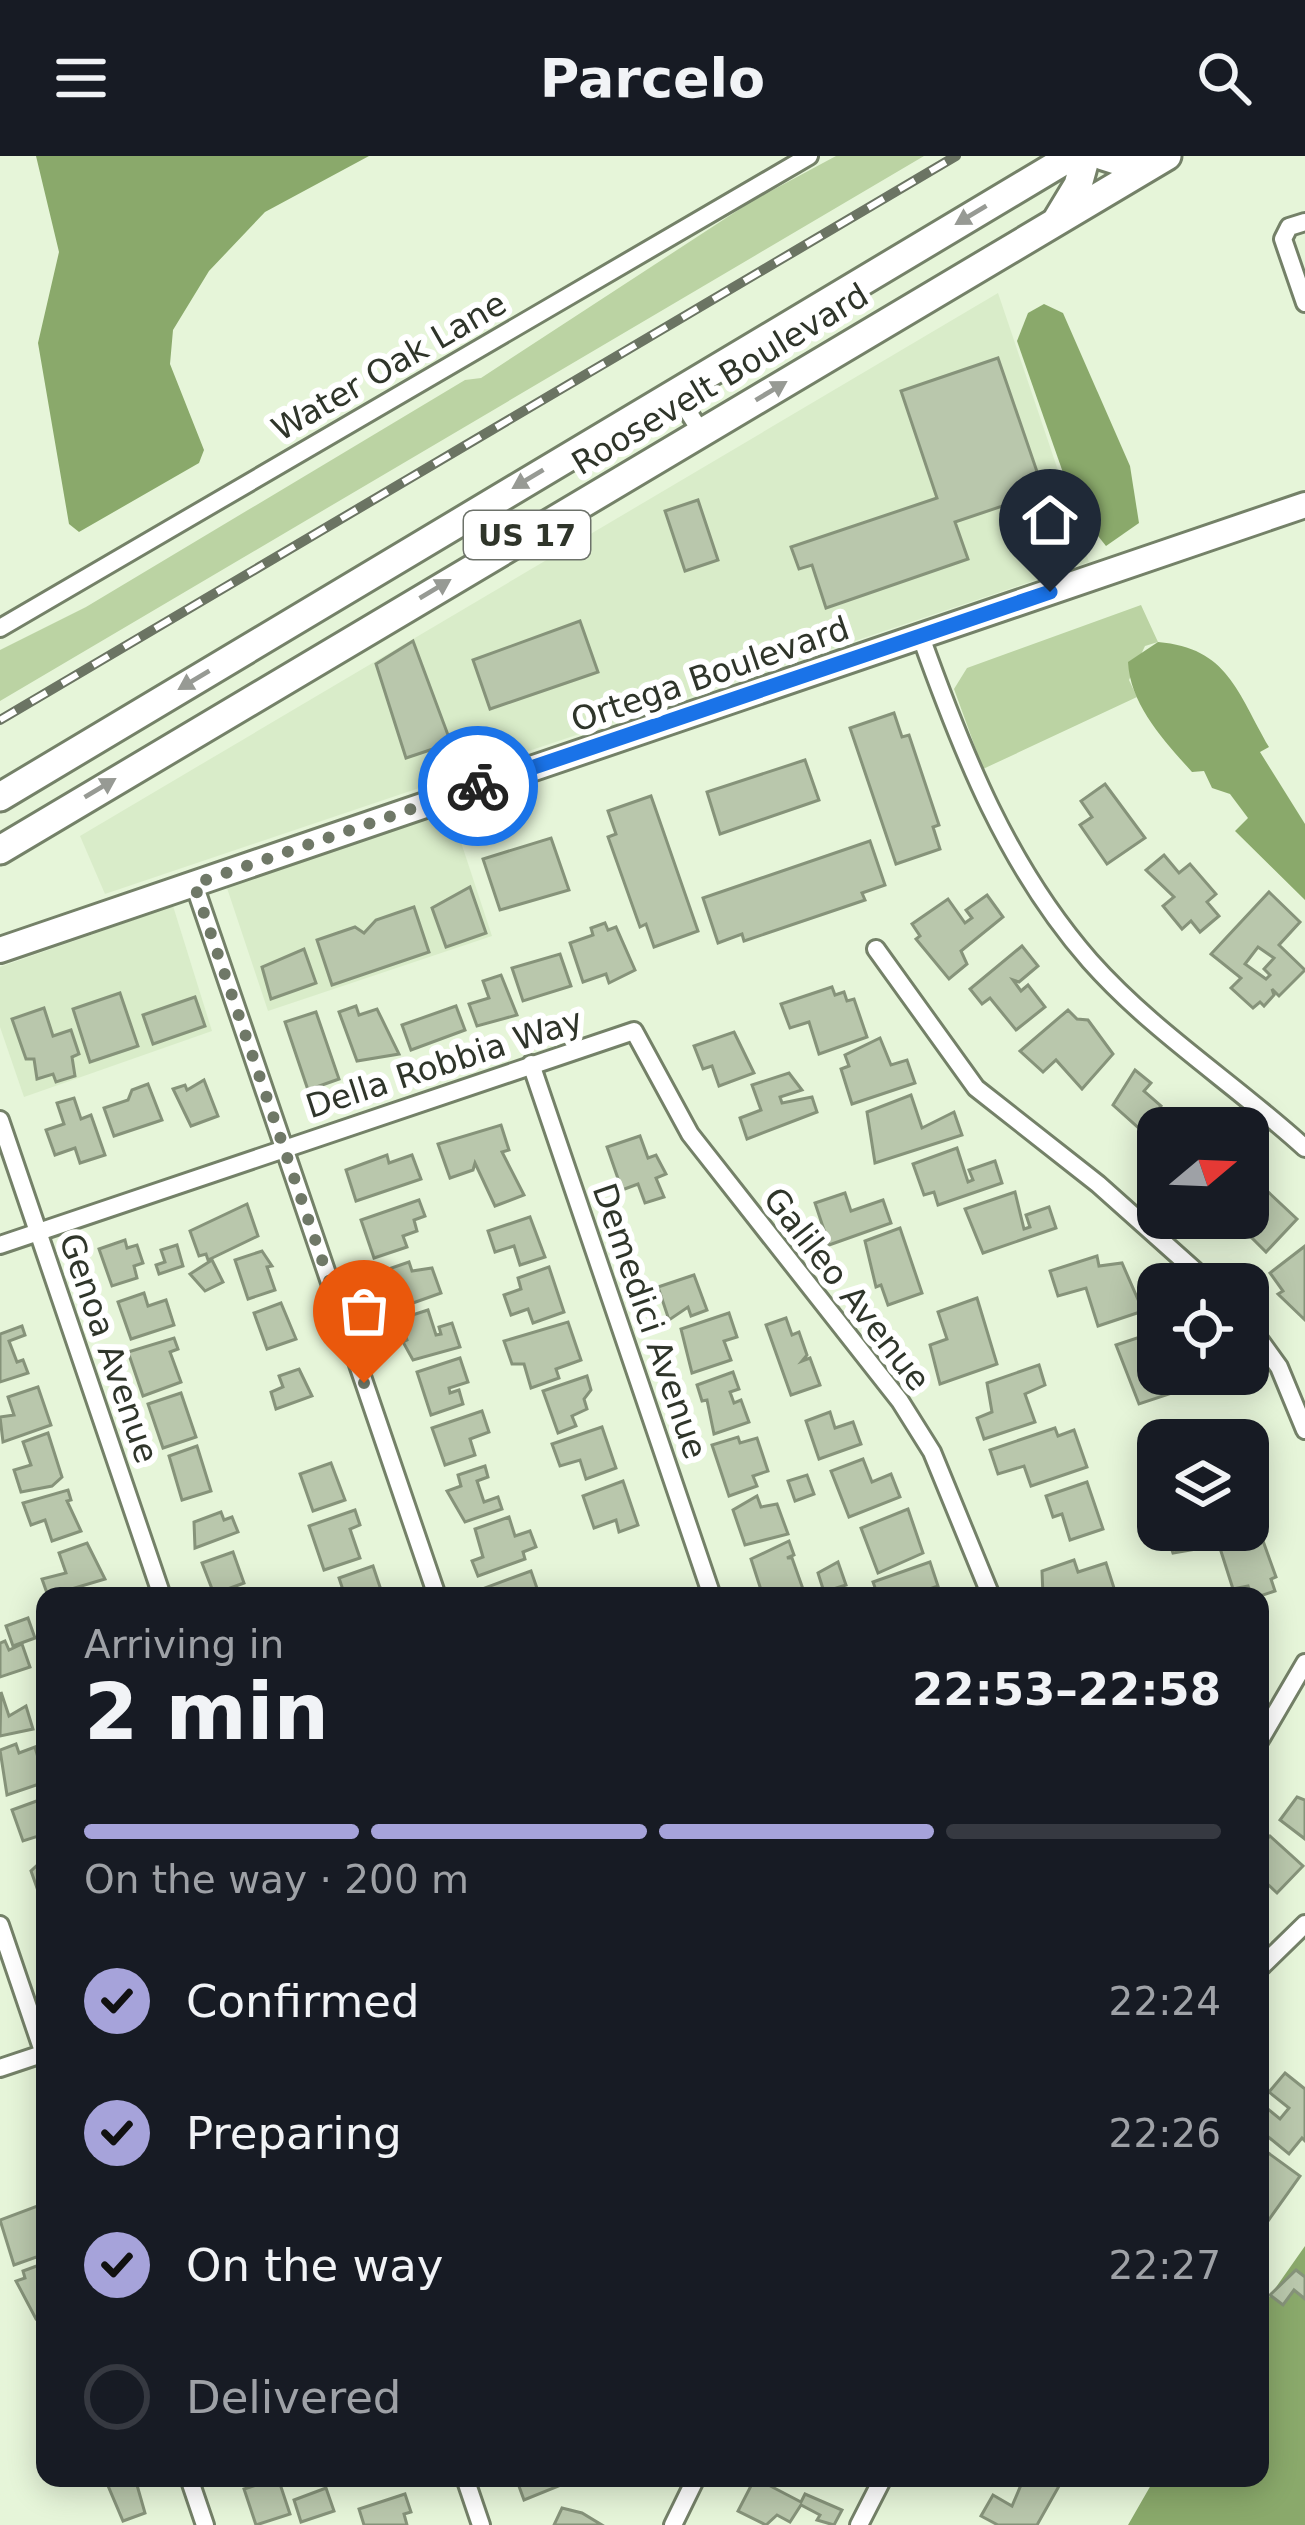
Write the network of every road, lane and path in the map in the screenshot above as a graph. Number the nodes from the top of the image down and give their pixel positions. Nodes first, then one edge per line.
1 (809, 156) edge
2 (1072, 156) edge
3 (1086, 156) edge
4 (1103, 156) edge
5 (1163, 158) edge
6 (1305, 221) edge
7 (1056, 222) junction
8 (1305, 303) edge
9 (675, 391) junction
10 (701, 433) junction
11 (1305, 505) edge
12 (0, 628) edge
13 (921, 637) junction
14 (0, 797) edge
15 (0, 850) edge
16 (194, 884) junction
17 (876, 949) dead end
18 (0, 950) edge
19 (634, 1031) joint
20 (531, 1064) junction
21 (0, 1120) edge
22 (284, 1148) junction
23 (1305, 1148) edge
24 (38, 1232) junction
25 (0, 1245) edge
26 (1186, 1263) edge
27 (1269, 1353) edge
28 (1305, 1430) edge
29 (159, 1587) edge
30 (433, 1587) edge
31 (709, 1587) edge
32 (987, 1587) edge
33 (1305, 1663) edge
34 (1269, 1725) edge
35 (1305, 1924) edge
36 (0, 1925) edge
37 (1269, 1959) edge
38 (36, 2031) edge
39 (36, 2057) edge
40 (0, 2068) edge
41 (192, 2487) edge
42 (468, 2487) edge
43 (692, 2487) edge
44 (878, 2487) edge
45 (205, 2525) edge
46 (481, 2525) edge
47 (673, 2525) edge
48 (859, 2525) edge

1 - 12 street, Water Oak Lane
2 -> 9 highway, Roosevelt Boulevard / US 17
3 - 7 highway
4 - 5 highway
5 - 7 highway, Roosevelt Boulevard / US 17
6 - 8 street
10 -> 7 highway, Roosevelt Boulevard / US 17
9 - 10 street
9 -> 14 highway, Roosevelt Boulevard / US 17
15 -> 10 highway, Roosevelt Boulevard / US 17
11 - 13 main road, Ortega Boulevard
13 - 16 main road, Ortega Boulevard
13 - 23 street
16 - 18 main road, Ortega Boulevard
16 - 22 street
17 - 26 street
19 - 20 street, Della Robbia Way
19 - 32 street, Galileo Avenue
20 - 22 street, Della Robbia Way
20 - 31 street, Demedici Avenue
21 - 24 street, Genoa Avenue
22 - 24 street, Della Robbia Way
22 - 30 street
24 - 25 street, Della Robbia Way
24 - 29 street, Genoa Avenue
27 - 28 street
33 - 34 street
35 - 37 street
36 - 38 street
39 - 40 street
41 - 45 street
42 - 46 street
43 - 47 street
44 - 48 street

